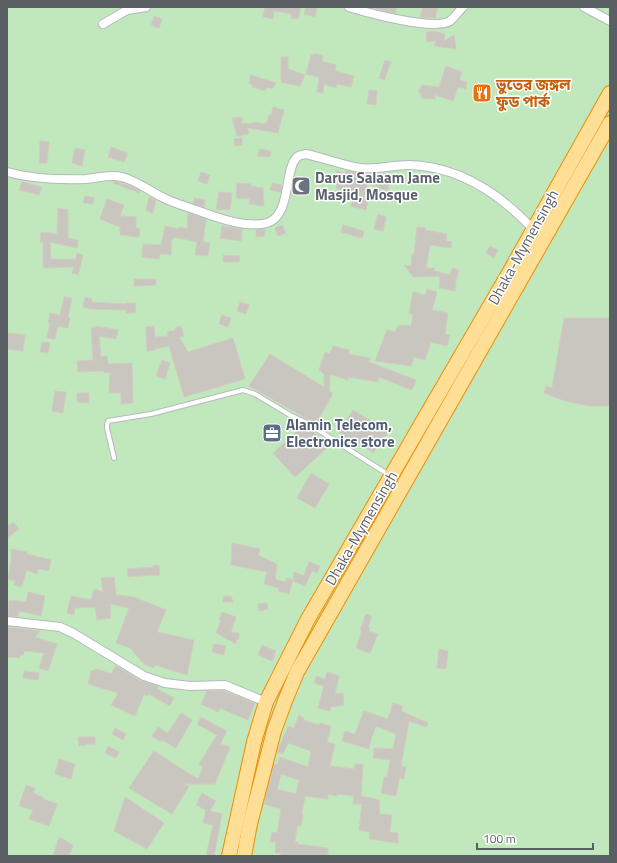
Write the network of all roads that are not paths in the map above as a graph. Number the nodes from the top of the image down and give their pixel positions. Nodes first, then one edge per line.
1 (146, 7) edge
2 (350, 7) edge
3 (463, 7) edge
4 (584, 7) edge
5 (610, 21) edge
6 (103, 24) dead end
7 (610, 93) edge
8 (610, 123) edge
9 (7, 172) edge
10 (533, 229) junction
11 (114, 458) dead end
12 (391, 476) junction
13 (7, 621) edge
14 (266, 702) junction
15 (229, 856) edge
16 (244, 856) edge

1 - 6 street
2 - 3 street
4 - 5 street
7 - 10 highway, Dhaka-Mymensingh
8 - 16 highway, Dhaka-Mymensingh
9 - 10 street
10 - 12 highway, Dhaka-Mymensingh
11 - 12 lane
12 - 14 highway, Dhaka-Mymensingh
13 - 14 street
14 - 15 highway, Dhaka-Mymensingh

